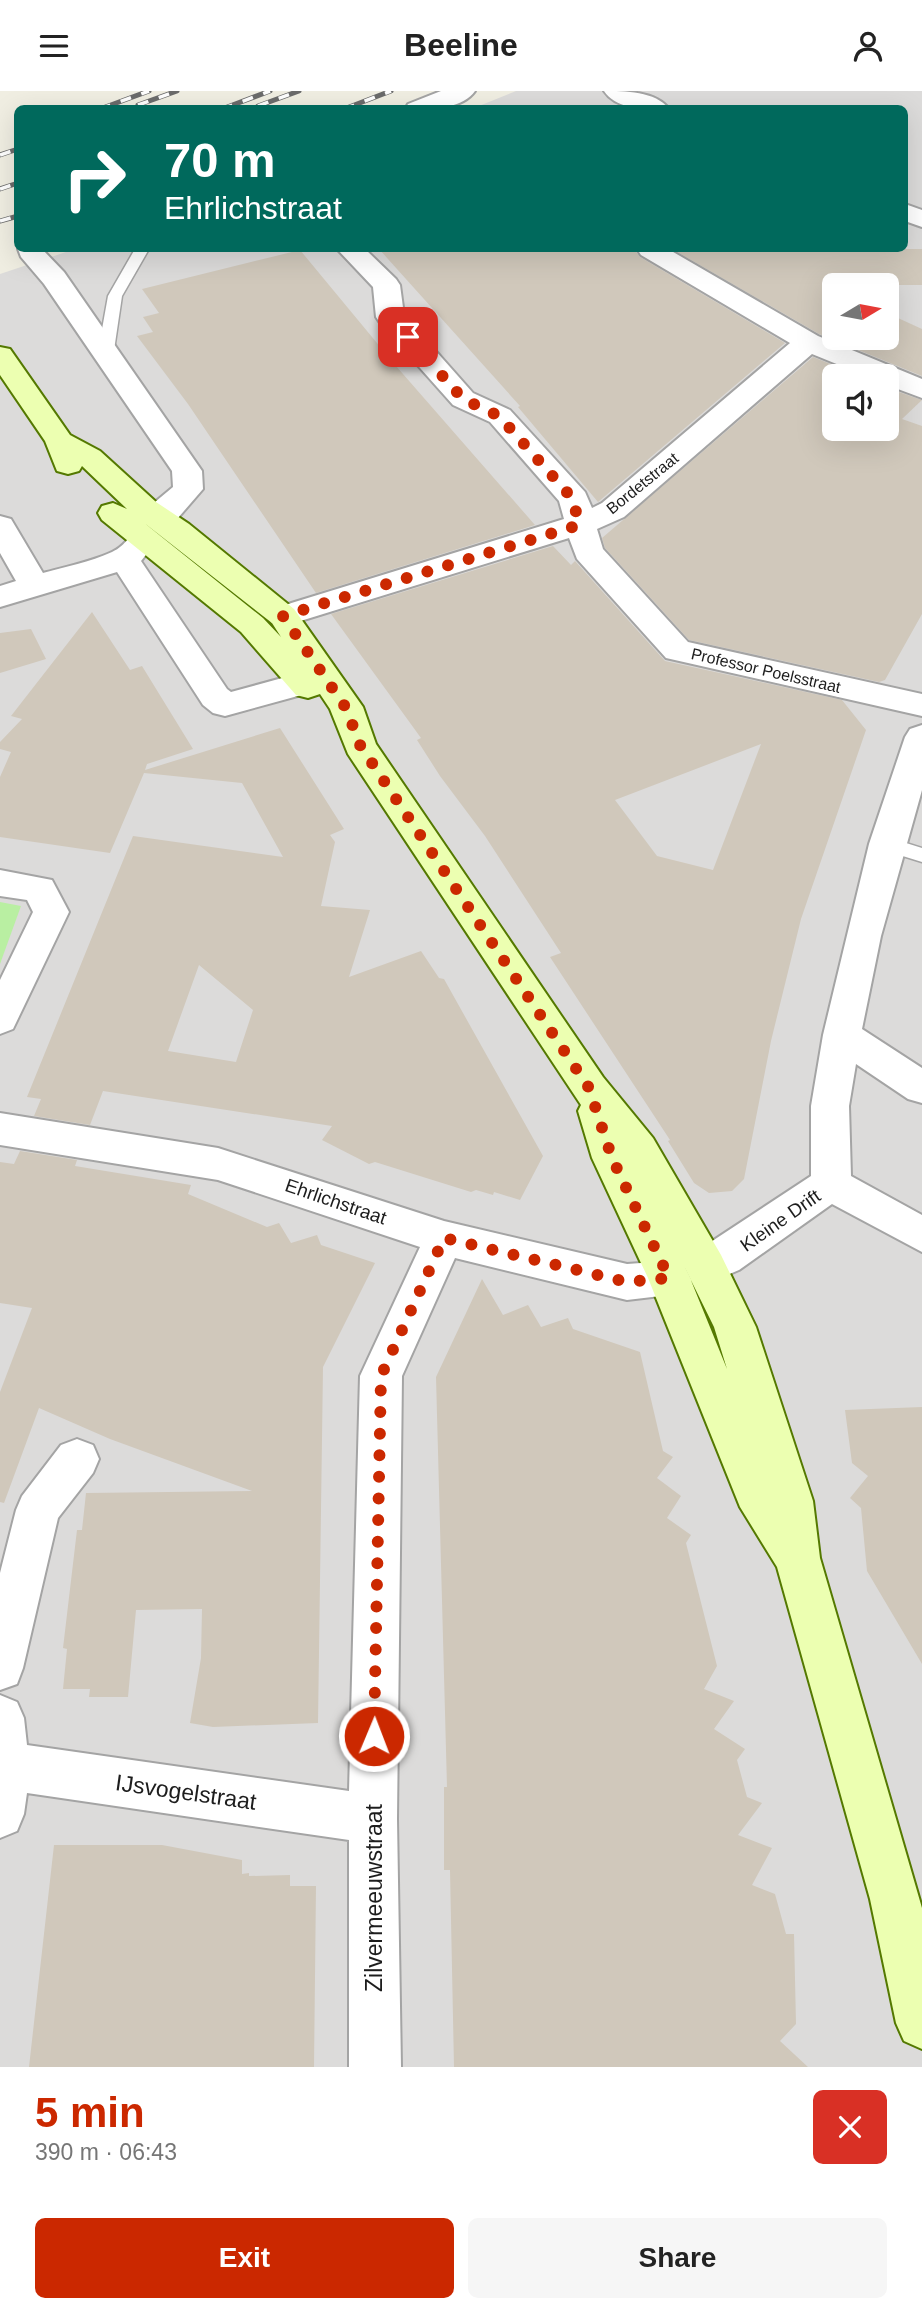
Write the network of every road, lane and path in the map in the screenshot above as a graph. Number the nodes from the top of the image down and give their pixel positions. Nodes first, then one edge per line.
1 (463, 91) edge
2 (616, 91) edge
3 (427, 105) edge
4 (648, 105) edge
5 (25, 252) edge
6 (140, 252) edge
7 (353, 252) edge
8 (655, 252) edge
9 (808, 342) junction
10 (0, 355) edge
11 (105, 357) junction
12 (922, 389) edge
13 (579, 525) junction
14 (0, 526) edge
15 (142, 539) junction
16 (35, 587) junction
17 (0, 597) edge
18 (283, 616) junction
19 (304, 683) junction
20 (922, 705) edge
21 (922, 737) edge
22 (360, 745) junction
23 (887, 844) junction
24 (922, 855) edge
25 (0, 883) edge
26 (0, 1019) edge
27 (842, 1035) junction
28 (922, 1088) edge
29 (0, 1129) edge
30 (831, 1184) junction
31 (922, 1235) edge
32 (444, 1238) junction
33 (687, 1273) junction
34 (77, 1459) dead end
35 (0, 1668) edge
36 (0, 1718) edge
37 (3, 1766) edge
38 (0, 1814) edge
39 (373, 1819) junction
40 (922, 2023) edge
41 (375, 2067) edge

1 - 3 street
2 - 4 street
5 - 11 street
6 - 11 lane
7 - 13 street, Professor Poelsstraat
8 - 9 street
9 - 12 street
9 - 13 street, Bordetstraat
10 - 15 main road
11 - 15 street
13 - 18 street, Bordetstraat
13 - 20 street, Professor Poelsstraat
14 - 16 street
15 - 16 street
15 - 18 main road
15 - 19 main road
15 - 19 street
16 - 17 street
18 - 22 main road
19 - 22 main road
21 - 23 street, Kleine Drift
22 - 33 main road
23 - 24 lane
23 - 27 street, Kleine Drift
25 - 26 street
27 - 28 street
27 - 30 street, Kleine Drift
29 - 32 street, Ehrlichstraat
30 - 31 street
30 - 33 street, Kleine Drift
32 - 33 street, Ehrlichstraat
32 - 39 street, Zilvermeeuwstraat
33 - 40 main road
34 - 35 street
36 - 37 street
37 - 38 street
37 - 39 street, IJsvogelstraat
39 - 41 street, Zilvermeeuwstraat

